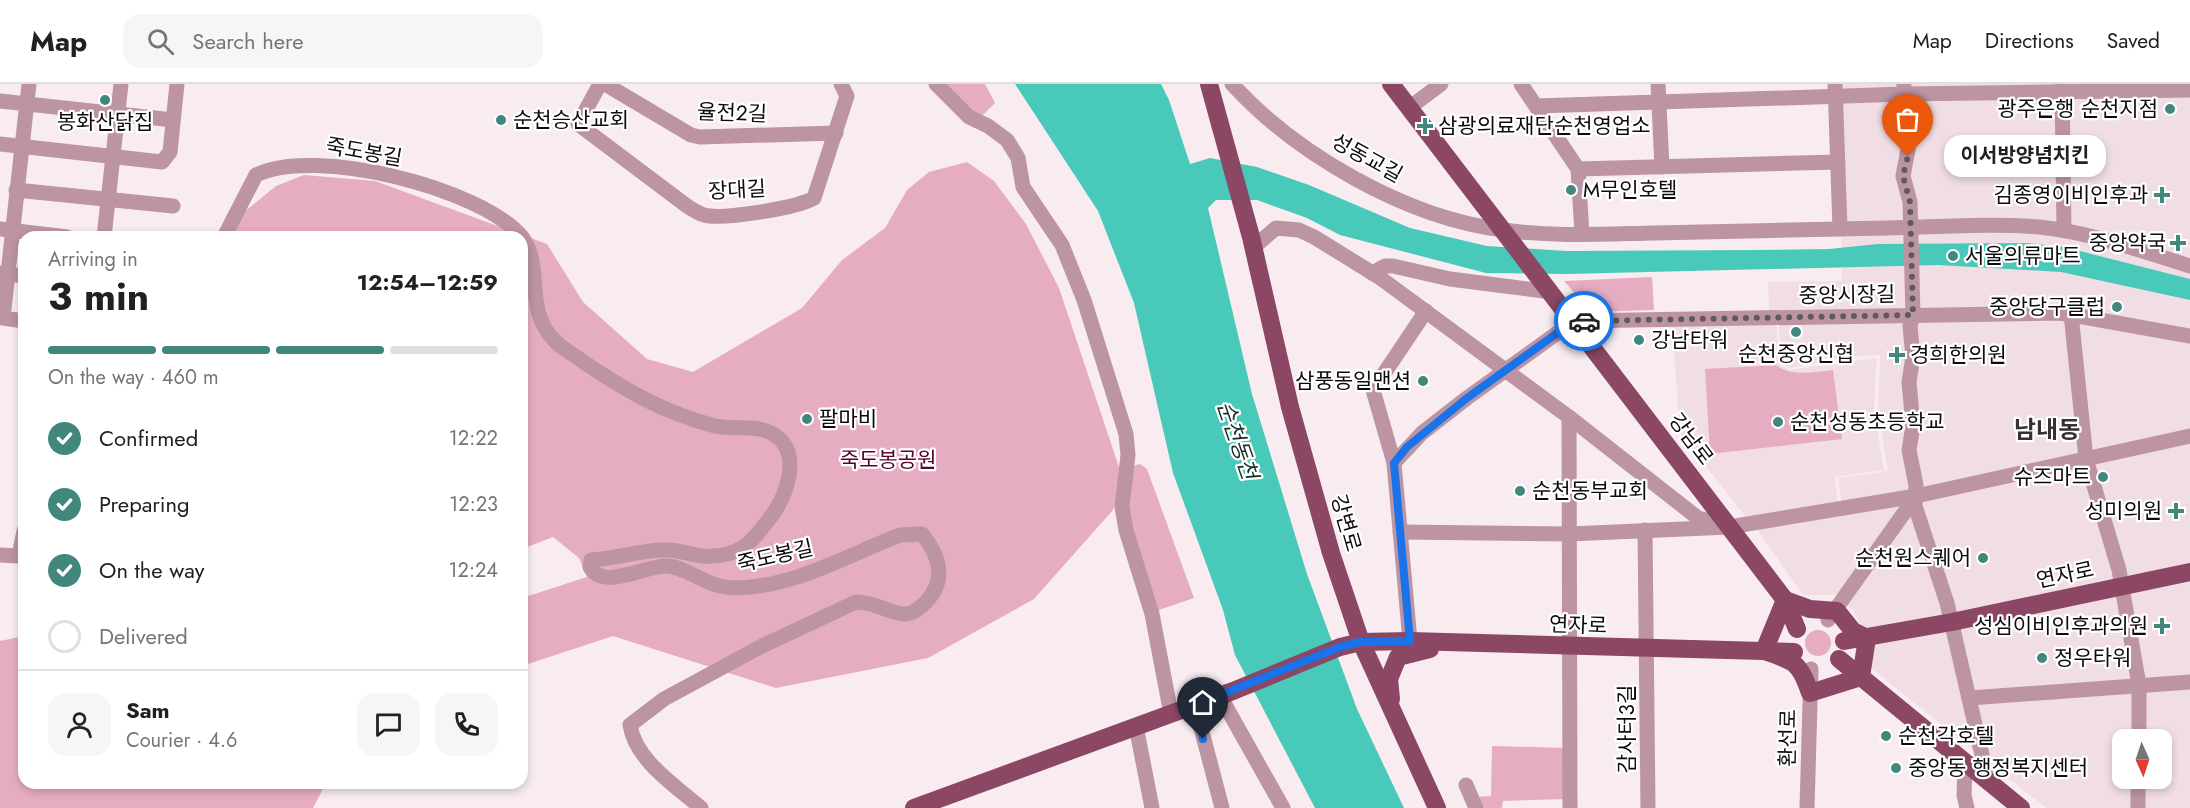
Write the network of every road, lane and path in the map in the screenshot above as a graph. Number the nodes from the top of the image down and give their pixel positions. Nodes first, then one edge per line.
1 (29, 84) edge
2 (121, 84) edge
3 (177, 84) edge
4 (600, 84) edge
5 (605, 84) edge
6 (841, 84) edge
7 (936, 84) edge
8 (1202, 84) edge
9 (1209, 84) edge
10 (1232, 84) edge
11 (1391, 84) edge
12 (1441, 84) edge
13 (1521, 84) edge
14 (1658, 84) edge
15 (2061, 88) edge
16 (1904, 89) edge
17 (2190, 90) edge
18 (1835, 91) edge
19 (0, 101) edge
20 (1659, 103) junction
21 (1214, 104) junction
22 (27, 105) junction
23 (1536, 106) junction
24 (1409, 108) junction
25 (118, 114) junction
26 (173, 120) junction
27 (836, 133) junction
28 (0, 144) edge
29 (22, 147) junction
30 (113, 157) junction
31 (1838, 162) junction
32 (1662, 167) junction
33 (1578, 169) junction
34 (16, 189) junction
35 (108, 199) junction
36 (173, 206) dead end
37 (7, 229) edge
38 (1840, 229) junction
39 (2064, 230) junction
40 (22, 231) edge
41 (105, 231) edge
42 (227, 231) edge
43 (515, 231) edge
44 (1910, 231) junction
45 (1582, 234) junction
46 (1505, 235) junction
47 (1252, 242) junction
48 (528, 251) edge
49 (2190, 266) edge
50 (4, 273) edge
51 (1372, 273) junction
52 (1546, 286) junction
53 (1426, 311) junction
54 (2071, 314) junction
55 (1913, 315) junction
56 (18, 320) edge
57 (1574, 321) junction
58 (2190, 336) edge
59 (1503, 370) junction
60 (1569, 417) junction
61 (2190, 436) edge
62 (2086, 459) junction
63 (1394, 463) junction
64 (1916, 496) junction
65 (1729, 527) junction
66 (1645, 530) junction
67 (1401, 532) junction
68 (1569, 534) junction
69 (0, 555) edge
70 (18, 556) edge
71 (2190, 572) edge
72 (2122, 586) junction
73 (1785, 600) junction
74 (1832, 616) junction
75 (1952, 622) junction
76 (1797, 629) junction
77 (1867, 638) junction
78 (1410, 641) junction
79 (1844, 641) junction
80 (1360, 642) junction
81 (1457, 643) junction
82 (1570, 647) junction
83 (1647, 649) junction
84 (1764, 651) junction
85 (1794, 652) junction
86 (1839, 659) junction
87 (1810, 669) junction
88 (1861, 677) junction
89 (2190, 682) edge
90 (2139, 685) junction
91 (1810, 693) junction
92 (1227, 694) junction
93 (1970, 698) junction
94 (1195, 705) junction
95 (1392, 713) junction
96 (1170, 714) junction
97 (1137, 726) junction
98 (2139, 729) edge
99 (1965, 764) junction
100 (1988, 781) junction
101 (1466, 785) dead end
102 (2138, 789) edge
103 (701, 808) edge
104 (914, 808) edge
105 (1152, 808) edge
106 (1221, 808) edge
107 (1283, 808) edge
108 (1437, 808) edge
109 (1476, 808) edge
110 (1570, 808) edge
111 (1648, 808) edge
112 (1808, 808) edge
113 (1967, 808) edge
114 (2021, 808) edge
115 (2138, 808) edge

1 - 22 street
2 - 25 street
3 - 26 street
4 - 27 street, 장대길
5 - 27 street, 율전2길
6 - 27 street, 장대길
7 - 96 street
8 - 21 main road
9 - 21 main road
10 - 46 street, 성동교길
11 - 24 main road
12 - 24 street
13 - 23 street
14 - 20 street
15 - 16 street
15 - 17 street
15 - 39 street
16 - 18 street
16 - 44 street
18 - 20 street
18 - 31 street
19 - 22 street
20 - 23 street
20 - 32 street
21 - 47 main road, 강변로
22 - 25 street
22 - 29 street
23 - 33 street
24 - 46 main road
25 - 26 street
25 - 30 street
26 - 30 street
28 - 29 street
29 - 30 street
29 - 34 street
30 - 35 street
31 - 32 street
31 - 38 street
32 - 33 street
33 - 45 street
34 - 35 street
34 - 37 street
35 - 36 street
35 - 41 street
37 - 40 street
37 - 50 street
38 - 44 street, 성동교길
38 - 45 street, 성동교길
39 - 44 street, 성동교길
39 - 49 street, 성동교길
42 - 43 street, 죽도봉길
44 - 55 street
45 - 46 street, 성동교길
46 - 52 main road, 강남로
47 - 51 street
47 - 80 main road, 강변로
48 - 103 street, 죽도봉길
50 - 56 street
51 - 52 street
51 - 53 street
52 - 57 main road, 강남로
53 - 59 street
53 - 63 street
54 - 55 street, 중앙시장길
54 - 58 street, 중앙시장길
54 - 62 street
55 - 57 street, 중앙시장길
55 - 64 street
57 - 59 street
57 - 65 main road, 강남로
59 - 60 street
59 - 63 street
60 - 65 street
60 - 68 street
61 - 62 street
62 - 64 street
62 - 72 street
63 - 67 street
64 - 65 street
64 - 74 street
64 - 75 street
65 - 66 street
65 - 73 main road, 강남로
66 - 68 street
66 - 83 street, 감사터3길
67 - 68 street
67 - 78 street
68 - 82 street
69 - 70 street
71 - 72 main road, 연자로
72 - 75 main road, 연자로
72 - 90 street
73 - 74 main road
73 - 76 main road, 강남로
73 - 84 main road
74 - 76 main road
74 - 77 main road
74 - 79 main road
75 - 77 main road, 연자로
75 - 93 street
76 - 85 main road
77 - 79 main road, 연자로
77 - 88 main road
78 - 80 main road, 연자로
78 - 81 main road, 연자로
79 - 86 main road
80 - 92 main road, 연자로
80 - 95 main road, 강변로
81 - 82 main road, 연자로
81 - 95 main road
82 - 83 main road, 연자로
82 - 110 street
83 - 84 main road, 연자로
83 - 111 street, 감사터3길
84 - 85 main road, 연자로
84 - 91 main road
85 - 87 main road
86 - 87 main road
86 - 88 main road
87 - 91 street, 환선로
88 - 91 main road
88 - 99 main road
89 - 90 street
90 - 93 street
90 - 98 street
91 - 112 street, 환선로
92 - 94 main road, 연자로
92 - 107 street
93 - 100 street
94 - 96 main road, 연자로
94 - 106 street
95 - 108 main road, 강변로
96 - 97 main road, 연자로
97 - 104 main road, 연자로
97 - 105 street
99 - 100 main road
99 - 113 street
100 - 114 main road
101 - 109 street
102 - 115 street

